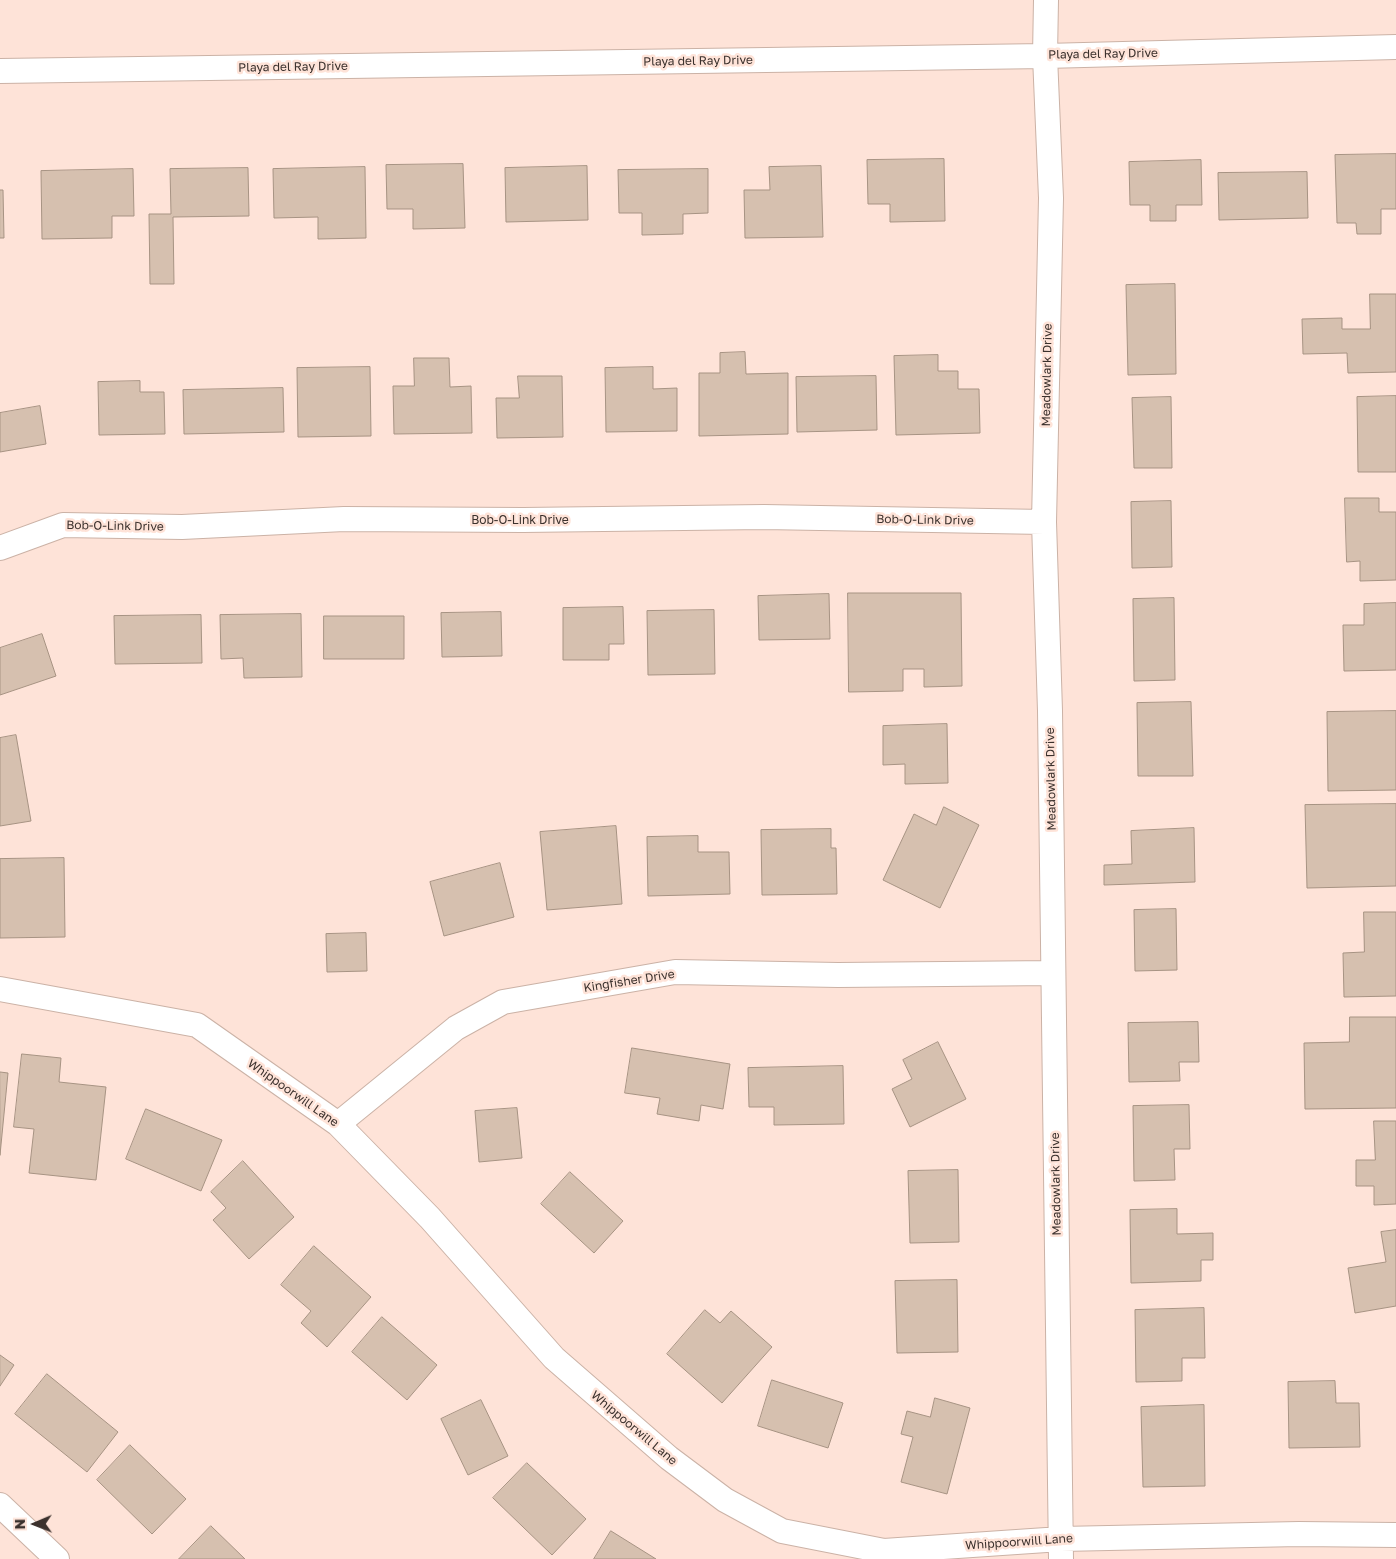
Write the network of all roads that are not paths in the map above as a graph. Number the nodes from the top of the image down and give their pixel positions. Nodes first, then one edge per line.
1 (1046, 0) edge
2 (1396, 47) edge
3 (1046, 56) junction
4 (0, 70) edge
5 (1044, 522) junction
6 (0, 548) edge
7 (1053, 973) junction
8 (0, 989) edge
9 (338, 1124) junction
10 (0, 1505) edge
11 (1396, 1535) edge
12 (1061, 1549) edge
13 (57, 1559) edge

1 - 3 street, Meadowlark Drive
2 - 3 street, Playa del Ray Drive
3 - 4 street, Playa del Ray Drive
3 - 5 street, Meadowlark Drive
5 - 6 street, Bob-O-Link Drive
5 - 7 street, Meadowlark Drive
7 - 9 street, Kingfisher Drive
7 - 12 street, Meadowlark Drive
8 - 9 street, Whippoorwill Lane
9 - 12 street, Whippoorwill Lane
10 - 13 street
11 - 12 street, Whippoorwill Lane

